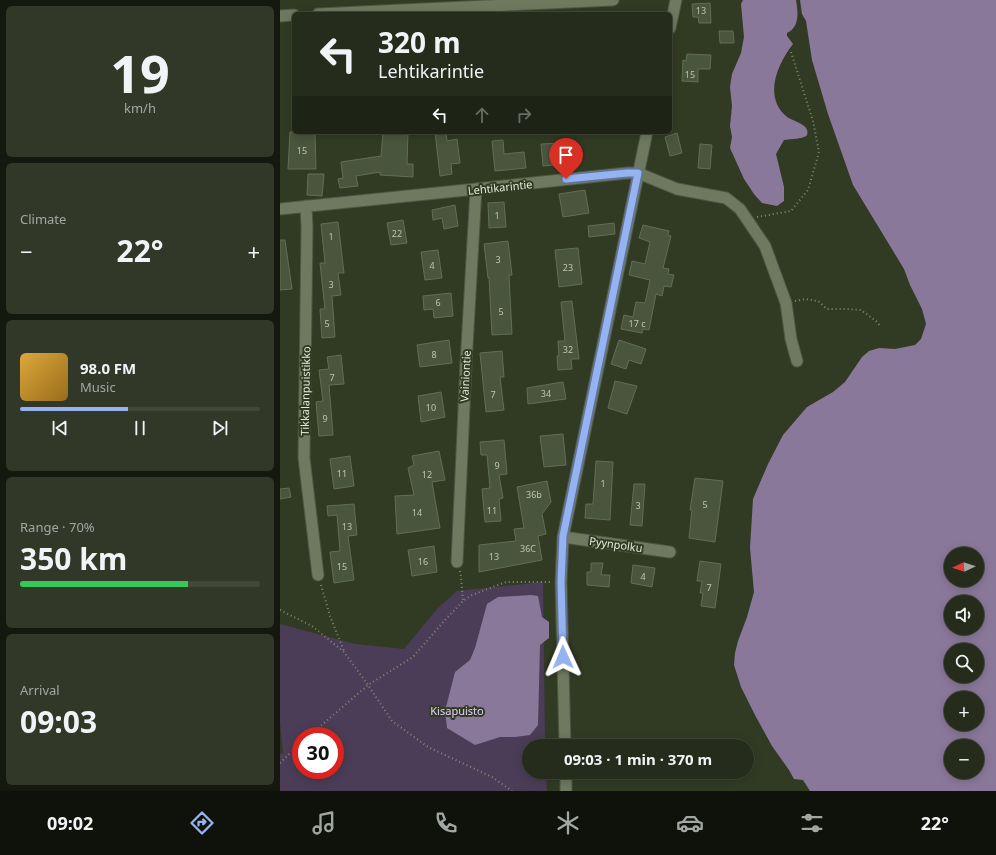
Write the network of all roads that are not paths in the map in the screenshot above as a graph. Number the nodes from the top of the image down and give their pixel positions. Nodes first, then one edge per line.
1 (613, 0) edge
2 (676, 0) edge
3 (360, 12) edge
4 (292, 15) edge
5 (280, 16) edge
6 (672, 19) edge
7 (647, 134) edge
8 (638, 173) junction
9 (476, 189) junction
10 (306, 206) junction
11 (280, 209) edge
12 (797, 361) dead end
13 (563, 536) junction
14 (670, 552) dead end
15 (457, 562) road end
16 (318, 575) road end
17 (565, 739) edge
18 (566, 779) edge
19 (566, 791) edge

1 - 3 street
2 - 6 street
4 - 5 street
7 - 8 street
8 - 9 street, Lehtikarintie
8 - 12 street, Lehtikarintie
8 - 13 street
9 - 10 street, Lehtikarintie
9 - 15 street, Vainiontie
10 - 11 street, Lehtikarintie
10 - 16 street, Tikkalanpuistikko
13 - 14 street, Pyynpolku
13 - 17 street
18 - 19 street

